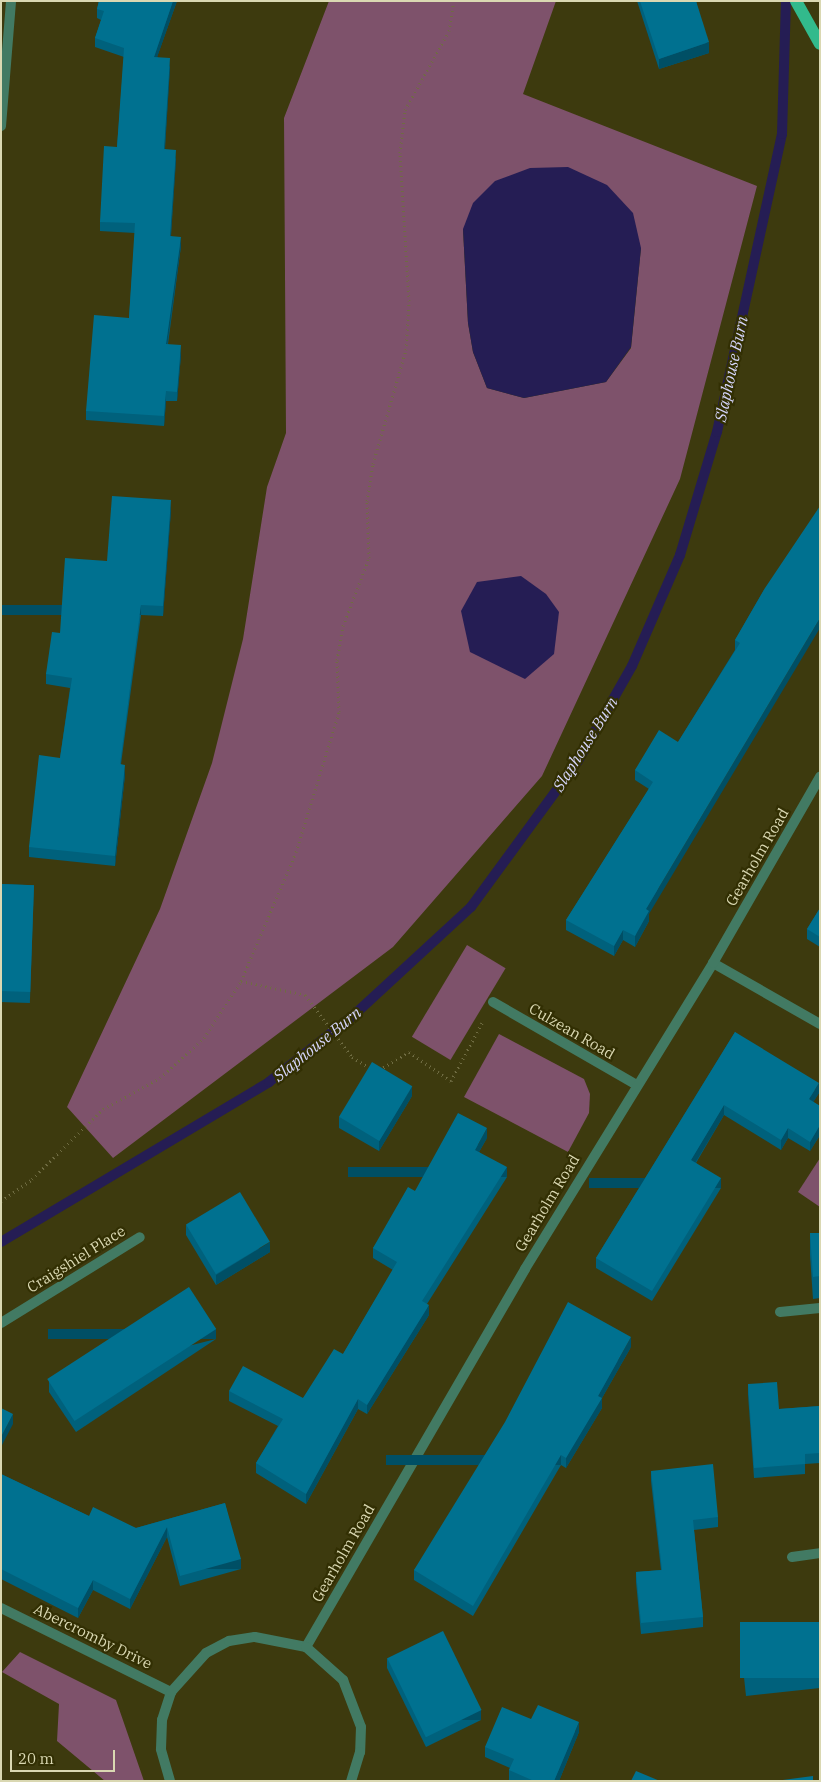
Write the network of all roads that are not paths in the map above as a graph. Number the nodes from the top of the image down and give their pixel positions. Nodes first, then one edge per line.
1 (11, 1) edge
2 (796, 2) edge
3 (4, 35) edge
4 (820, 44) edge
5 (1, 126) edge
6 (820, 778) edge
7 (713, 963) junction
8 (493, 1002) road end
9 (820, 1024) edge
10 (636, 1085) junction
11 (140, 1236) dead end
12 (820, 1308) edge
13 (780, 1312) dead end
14 (1, 1323) edge
15 (820, 1554) edge
16 (792, 1557) dead end
17 (1, 1608) edge
18 (306, 1647) junction
19 (171, 1692) junction
20 (355, 1779) edge
21 (170, 1781) edge

1 - 3 street
2 - 4 main road
3 - 5 street
6 - 7 street, Gearholm Road
7 - 9 street
7 - 10 street, Gearholm Road
8 - 10 street, Culzean Road
10 - 18 street, Gearholm Road
11 - 14 street, Craigshiel Place
12 - 13 street
15 - 16 street
17 - 19 street, Abercromby Drive
18 - 19 street
18 - 20 street
19 - 21 street

